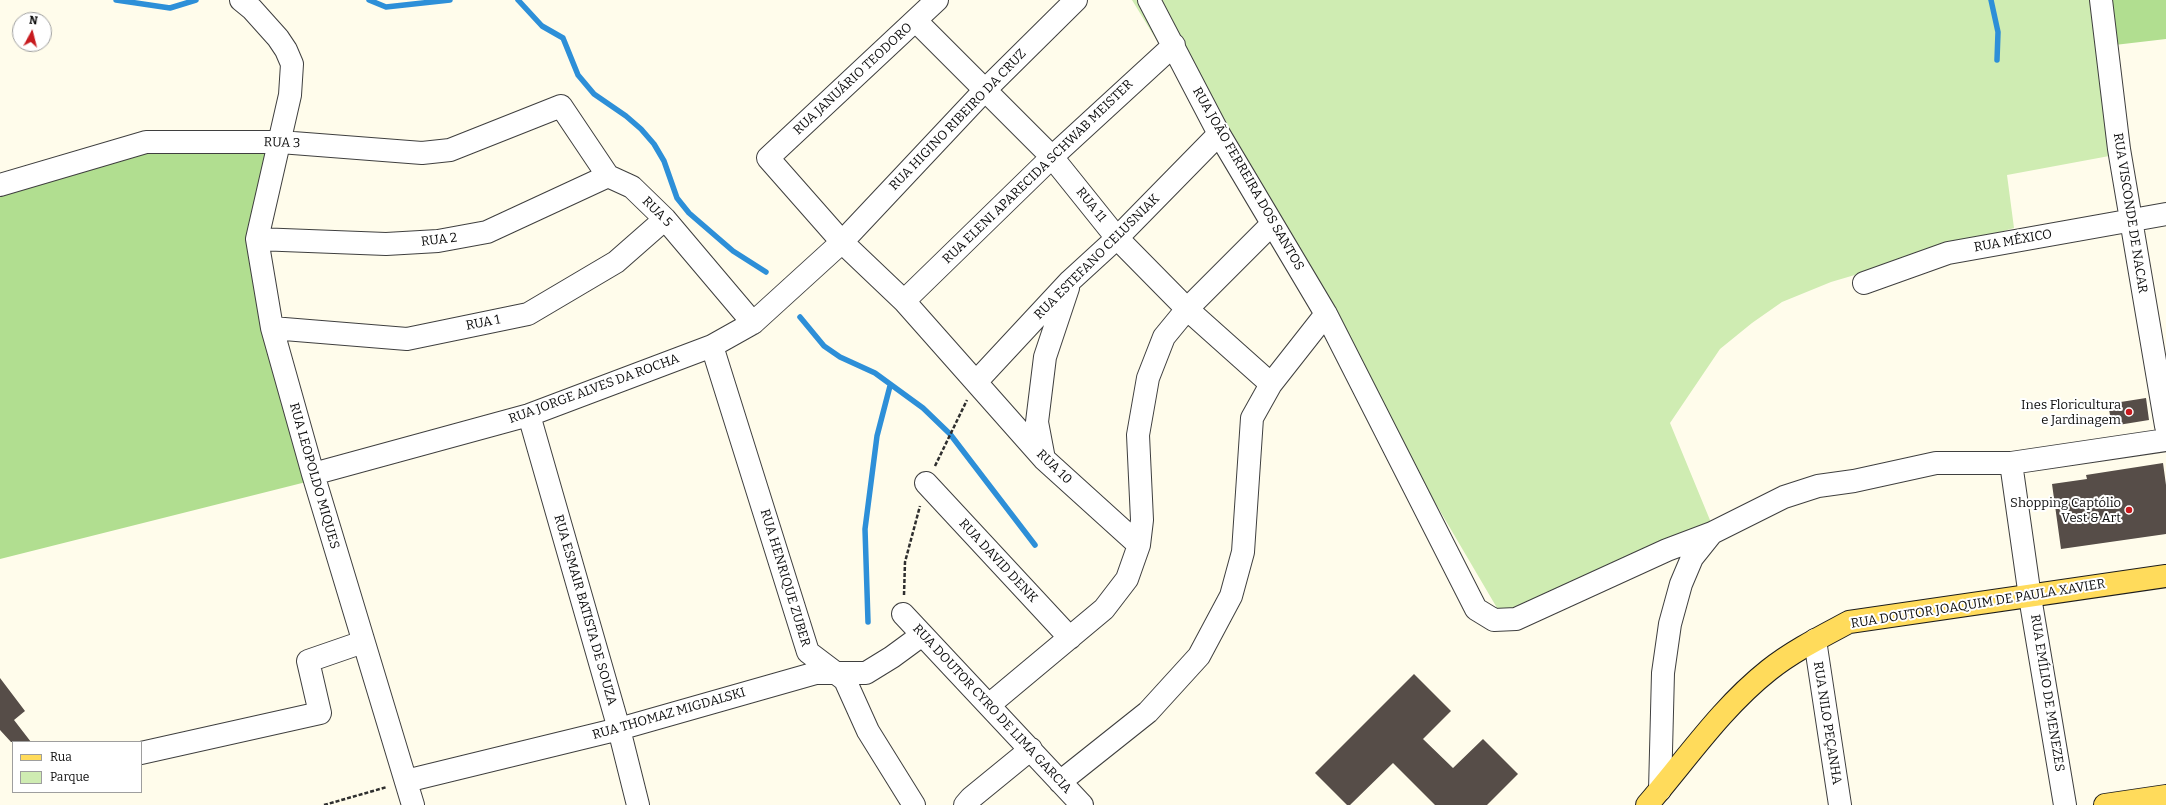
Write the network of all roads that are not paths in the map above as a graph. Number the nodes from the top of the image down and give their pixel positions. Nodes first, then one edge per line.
1 (938, 0) edge
2 (1076, 0) edge
3 (1149, 0) edge
4 (2101, 0) edge
5 (247, 4) edge
6 (916, 21) junction
7 (1174, 45) junction
8 (984, 91) junction
9 (1219, 134) junction
10 (280, 142) junction
11 (1052, 157) junction
12 (768, 158) joint
13 (608, 176) junction
14 (0, 185) edge
15 (2166, 214) edge
16 (666, 219) junction
17 (2130, 220) junction
18 (1272, 224) junction
19 (1117, 238) junction
20 (257, 239) junction
21 (842, 242) junction
22 (1070, 281) junction
23 (1864, 283) dead end
24 (904, 301) junction
25 (1187, 309) junction
26 (1326, 314) junction
27 (752, 323) junction
28 (272, 328) junction
29 (712, 346) junction
30 (976, 382) junction
31 (1271, 384) junction
32 (529, 415) junction
33 (2166, 426) edge
34 (2166, 440) edge
35 (1044, 458) junction
36 (2011, 463) junction
37 (313, 474) junction
38 (926, 483) dead end
39 (1712, 533) junction
40 (1139, 545) junction
41 (2166, 576) edge
42 (2030, 597) junction
43 (903, 614) dead end
44 (922, 635) junction
45 (1070, 638) junction
46 (1815, 640) junction
47 (363, 642) junction
48 (838, 674) junction
49 (989, 705) junction
50 (619, 729) junction
51 (1031, 749) junction
52 (142, 753) edge
53 (406, 781) junction
54 (1060, 782) junction
55 (2166, 796) edge
56 (1653, 798) edge
57 (413, 805) edge
58 (638, 805) edge
59 (914, 805) edge
60 (965, 805) edge
61 (1082, 805) edge
62 (1840, 805) edge
63 (2065, 805) edge
64 (2105, 805) edge

1 - 6 street, RUA JANUÁRIO TEODORO
2 - 8 street, RUA HIGINO RIBEIRO DA CRUZ
3 - 7 street, RUA JOÃO FERREIRA DOS SANTOS
4 - 17 street, RUA VISCONDE DE NACAR
5 - 10 street, RUA LEOPOLDO MIQUES
6 - 8 street, RUA 11
6 - 12 street, RUA JANUÁRIO TEODORO
7 - 9 street, RUA JOÃO FERREIRA DOS SANTOS
7 - 11 street, RUA ELENI APARECIDA SCHWAB MEISTER
8 - 11 street, RUA 11
8 - 21 street, RUA HIGINO RIBEIRO DA CRUZ
9 - 18 street, RUA JOÃO FERREIRA DOS SANTOS
9 - 19 street, RUA ESTEFANO CELUSNIAK
10 - 13 street, RUA 3
10 - 14 street, RUA 3
10 - 20 street, RUA LEOPOLDO MIQUES
11 - 19 street, RUA 11
11 - 24 street, RUA ELENI APARECIDA SCHWAB MEISTER
12 - 21 street, RUA 10
13 - 16 street, RUA 5
13 - 20 street, RUA 2
15 - 17 street, RUA MÉXICO
16 - 27 street, RUA 5
16 - 28 street, RUA 1
17 - 23 street, RUA MÉXICO
17 - 33 street, RUA VISCONDE DE NACAR
18 - 25 street
18 - 26 street, RUA JOÃO FERREIRA DOS SANTOS
19 - 22 street, RUA ESTEFANO CELUSNIAK
19 - 25 street, RUA 11
20 - 28 street, RUA LEOPOLDO MIQUES
21 - 24 street, RUA 10
21 - 27 street, RUA JORGE ALVES DA ROCHA
22 - 30 street, RUA ESTEFANO CELUSNIAK
22 - 35 street
24 - 30 street, RUA 10
25 - 31 street, RUA 11
25 - 40 street
26 - 31 street
26 - 39 street, RUA JOÃO FERREIRA DOS SANTOS
27 - 29 street, RUA JORGE ALVES DA ROCHA
28 - 37 street, RUA LEOPOLDO MIQUES
29 - 32 street, RUA JORGE ALVES DA ROCHA
29 - 48 street, RUA HENRIQUE ZUBER
30 - 35 street, RUA 10
31 - 54 street
32 - 37 street, RUA JORGE ALVES DA ROCHA
32 - 50 street, RUA ESMAIR BATISTA DE SOUZA
34 - 36 street
35 - 40 street, RUA 10
36 - 39 street
36 - 42 street, RUA EMÍLIO DE MENEZES
37 - 47 street, RUA LEOPOLDO MIQUES
38 - 45 street, RUA DAVID DENK
39 - 56 street
40 - 45 street
41 - 42 main road, RUA DOUTOR JOAQUIM DE PAULA XAVIER
42 - 46 main road, RUA DOUTOR JOAQUIM DE PAULA XAVIER
42 - 63 street, RUA EMÍLIO DE MENEZES
43 - 44 street, RUA DOUTOR CYRO DE LIMA GARCIA
44 - 48 street, RUA THOMAZ MIGDALSKI
44 - 49 street, RUA DOUTOR CYRO DE LIMA GARCIA
45 - 49 street
46 - 56 main road, RUA DOUTOR JOAQUIM DE PAULA XAVIER
46 - 62 street, RUA NILO PEÇANHA
47 - 52 street
47 - 53 street, RUA LEOPOLDO MIQUES
48 - 50 street, RUA THOMAZ MIGDALSKI
48 - 59 street, RUA HENRIQUE ZUBER
49 - 51 street, RUA DOUTOR CYRO DE LIMA GARCIA
50 - 53 street, RUA THOMAZ MIGDALSKI
50 - 58 street, RUA ESMAIR BATISTA DE SOUZA
51 - 54 street, RUA DOUTOR CYRO DE LIMA GARCIA
51 - 60 street
53 - 57 street, RUA LEOPOLDO MIQUES
54 - 61 street, RUA DOUTOR CYRO DE LIMA GARCIA
55 - 64 main road

